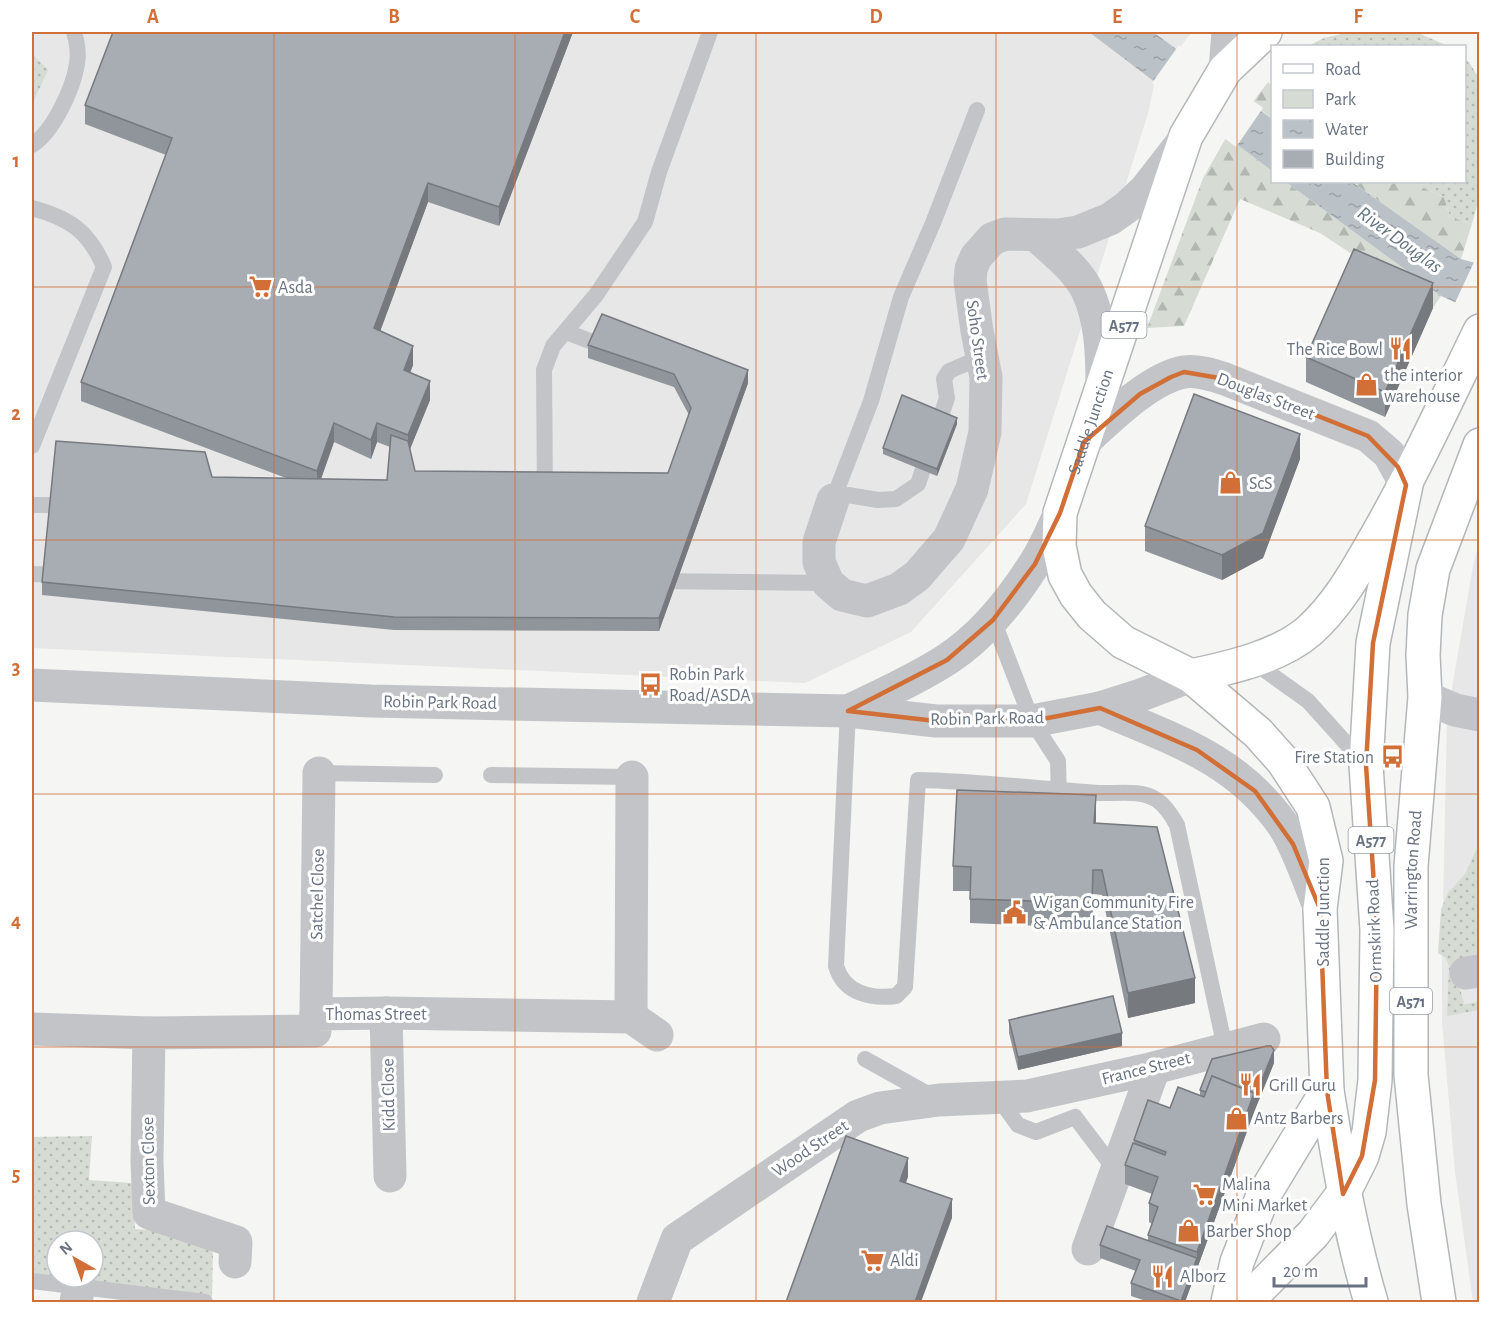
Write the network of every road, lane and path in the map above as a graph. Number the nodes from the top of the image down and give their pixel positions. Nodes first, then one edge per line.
1 (74, 32) edge
2 (710, 32) edge
3 (1228, 32) edge
4 (1264, 32) edge
5 (1225, 70) junction
6 (977, 111) dead end
7 (1186, 136) junction
8 (32, 145) edge
9 (32, 208) edge
10 (1037, 236) junction
11 (1479, 331) edge
12 (566, 332) junction
13 (595, 343) edge
14 (982, 357) junction
15 (1102, 390) junction
16 (1084, 442) junction
17 (32, 446) edge
18 (1479, 446) edge
19 (1406, 485) junction
20 (833, 500) junction
21 (32, 505) edge
22 (91, 505) edge
23 (533, 506) edge
24 (1060, 513) junction
25 (32, 574) edge
26 (79, 575) edge
27 (636, 581) edge
28 (828, 583) junction
29 (993, 620) junction
30 (1252, 661) junction
31 (1191, 676) junction
32 (32, 685) edge
33 (1425, 698) junction
34 (1101, 708) junction
35 (848, 711) junction
36 (1479, 715) edge
37 (1032, 721) junction
38 (1366, 765) junction
39 (319, 773) joint
40 (435, 775) dead end
41 (491, 775) dead end
42 (632, 777) joint
43 (1059, 789) junction
44 (1060, 818) edge
45 (1320, 909) junction
46 (386, 1013) junction
47 (315, 1014) junction
48 (32, 1029) edge
49 (148, 1033) junction
50 (1264, 1039) dead end
51 (1225, 1048) junction
52 (865, 1059) dead end
53 (1154, 1068) junction
54 (1327, 1090) junction
55 (1012, 1096) junction
56 (939, 1100) junction
57 (1116, 1171) junction
58 (390, 1176) dead end
59 (1343, 1194) junction
60 (1088, 1249) dead end
61 (235, 1262) dead end
62 (32, 1281) edge
63 (77, 1294) edge
64 (205, 1302) edge
65 (653, 1302) edge
66 (1228, 1302) edge
67 (1246, 1302) edge
68 (1371, 1302) edge
69 (1439, 1302) edge

1 - 8 lane
2 - 12 lane
3 - 5 street
4 - 5 main road, Saddle Junction / A577
5 - 7 main road, Saddle Junction / A577
6 - 20 lane
7 - 10 street, Soho Street
7 - 15 main road, Saddle Junction / A577
9 - 17 lane
10 - 14 street, Soho Street
10 - 15 street
11 - 19 main road, A577
12 - 13 lane
12 - 23 lane
14 - 20 lane
14 - 28 street, Soho Street
15 - 16 main road, Saddle Junction / A577
16 - 19 street, Douglas Street
16 - 24 main road, Saddle Junction / A577
18 - 33 main road, Warrington Road / A571
19 - 30 main road, A577
19 - 38 main road, Ormskirk Road / A577
20 - 28 street
21 - 22 lane
24 - 29 street, Robin Park Road
24 - 31 main road, Saddle Junction / A577
25 - 26 lane
27 - 28 lane
29 - 35 street, Robin Park Road
29 - 37 lane
30 - 31 main road, A577
30 - 38 lane
31 - 34 street, Robin Park Road
31 - 45 main road, Saddle Junction / A577
32 - 35 street, Robin Park Road
33 - 36 street
33 - 69 main road, Warrington Road / A571
34 - 37 street, Robin Park Road
34 - 45 street, A577
35 - 37 street, Robin Park Road
35 - 43 lane
37 - 43 lane
38 - 59 main road, Ormskirk Road / A577
39 - 40 lane
39 - 47 street, Satchel Close
41 - 42 lane
42 - 46 street, Thomas Street
43 - 44 lane
43 - 51 lane
45 - 54 main road, Saddle Junction / A577
46 - 47 street, Thomas Street
46 - 58 street, Kidd Close
47 - 49 street, Thomas Street
48 - 49 street, Thomas Street
49 - 61 street, Sexton Close
50 - 51 street, France Street
51 - 53 street, France Street
52 - 56 lane
53 - 55 street, France Street
53 - 57 street
54 - 59 main road
54 - 66 main road
55 - 56 street, Wood Street
55 - 57 lane
56 - 65 street, Wood Street
57 - 60 street
59 - 67 main road, Ormskirk Road / A577
59 - 68 main road
62 - 63 lane
63 - 64 lane

